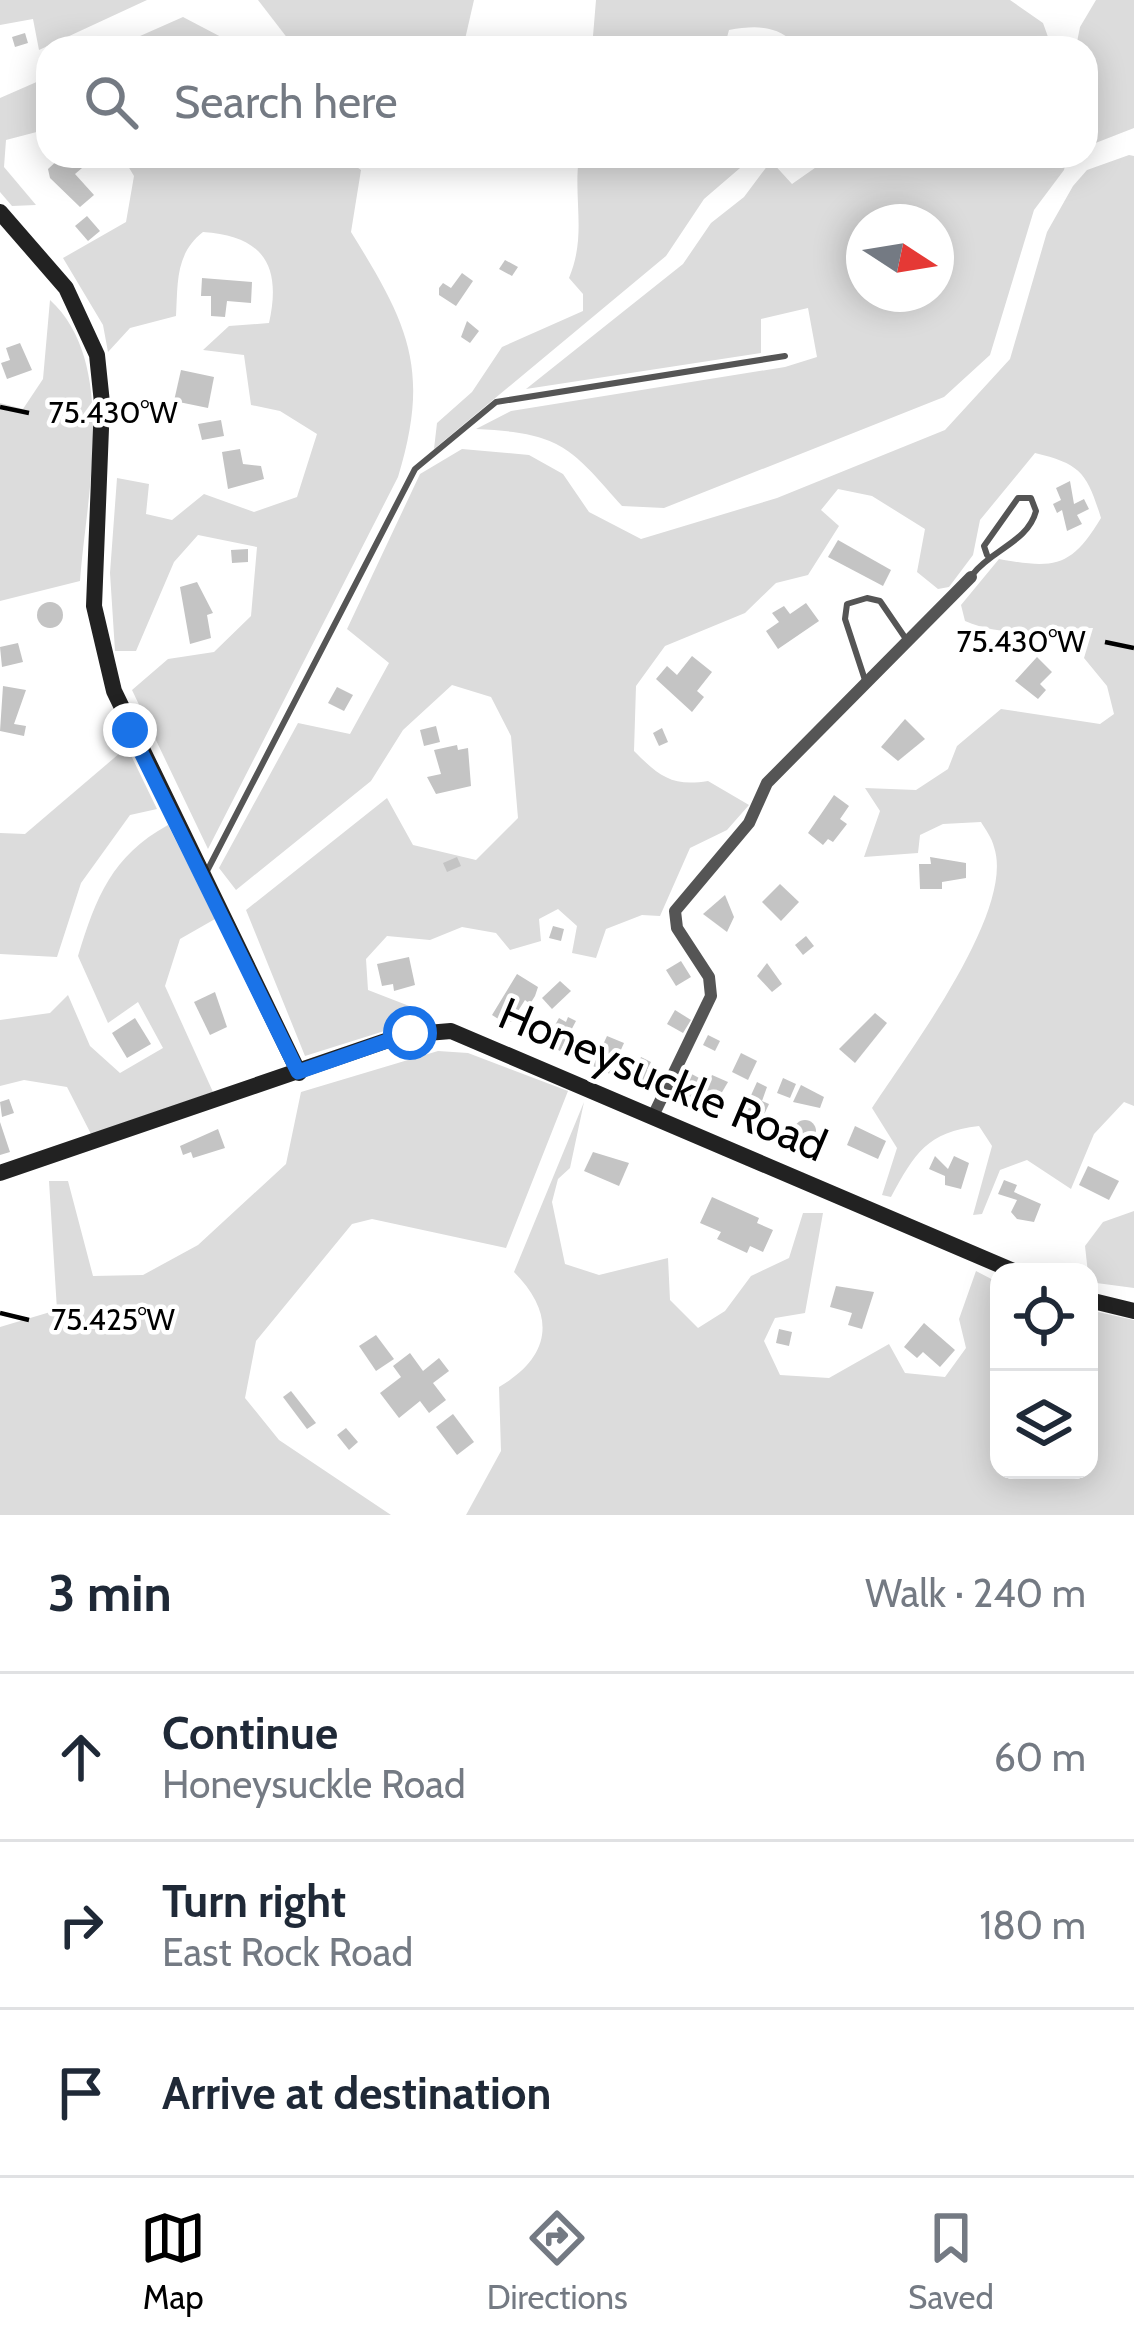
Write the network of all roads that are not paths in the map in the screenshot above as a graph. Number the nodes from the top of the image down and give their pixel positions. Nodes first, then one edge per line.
1 (0, 212) edge
2 (785, 356) dead end
3 (987, 555) junction
4 (971, 577) joint
5 (908, 641) junction
6 (866, 683) junction
7 (205, 874) junction
8 (298, 1072) junction
9 (654, 1114) junction
10 (0, 1173) edge
11 (995, 1263) edge
12 (1098, 1302) edge
13 (1134, 1310) edge

1 - 7 street
2 - 7 lane
3 - 3 lane
3 - 4 lane
4 - 5 street
5 - 6 street
5 - 6 lane
6 - 9 street
7 - 8 street
8 - 9 street, Honeysuckle Road
8 - 10 street, Honeysuckle Road
9 - 11 street, Honeysuckle Road
12 - 13 street

